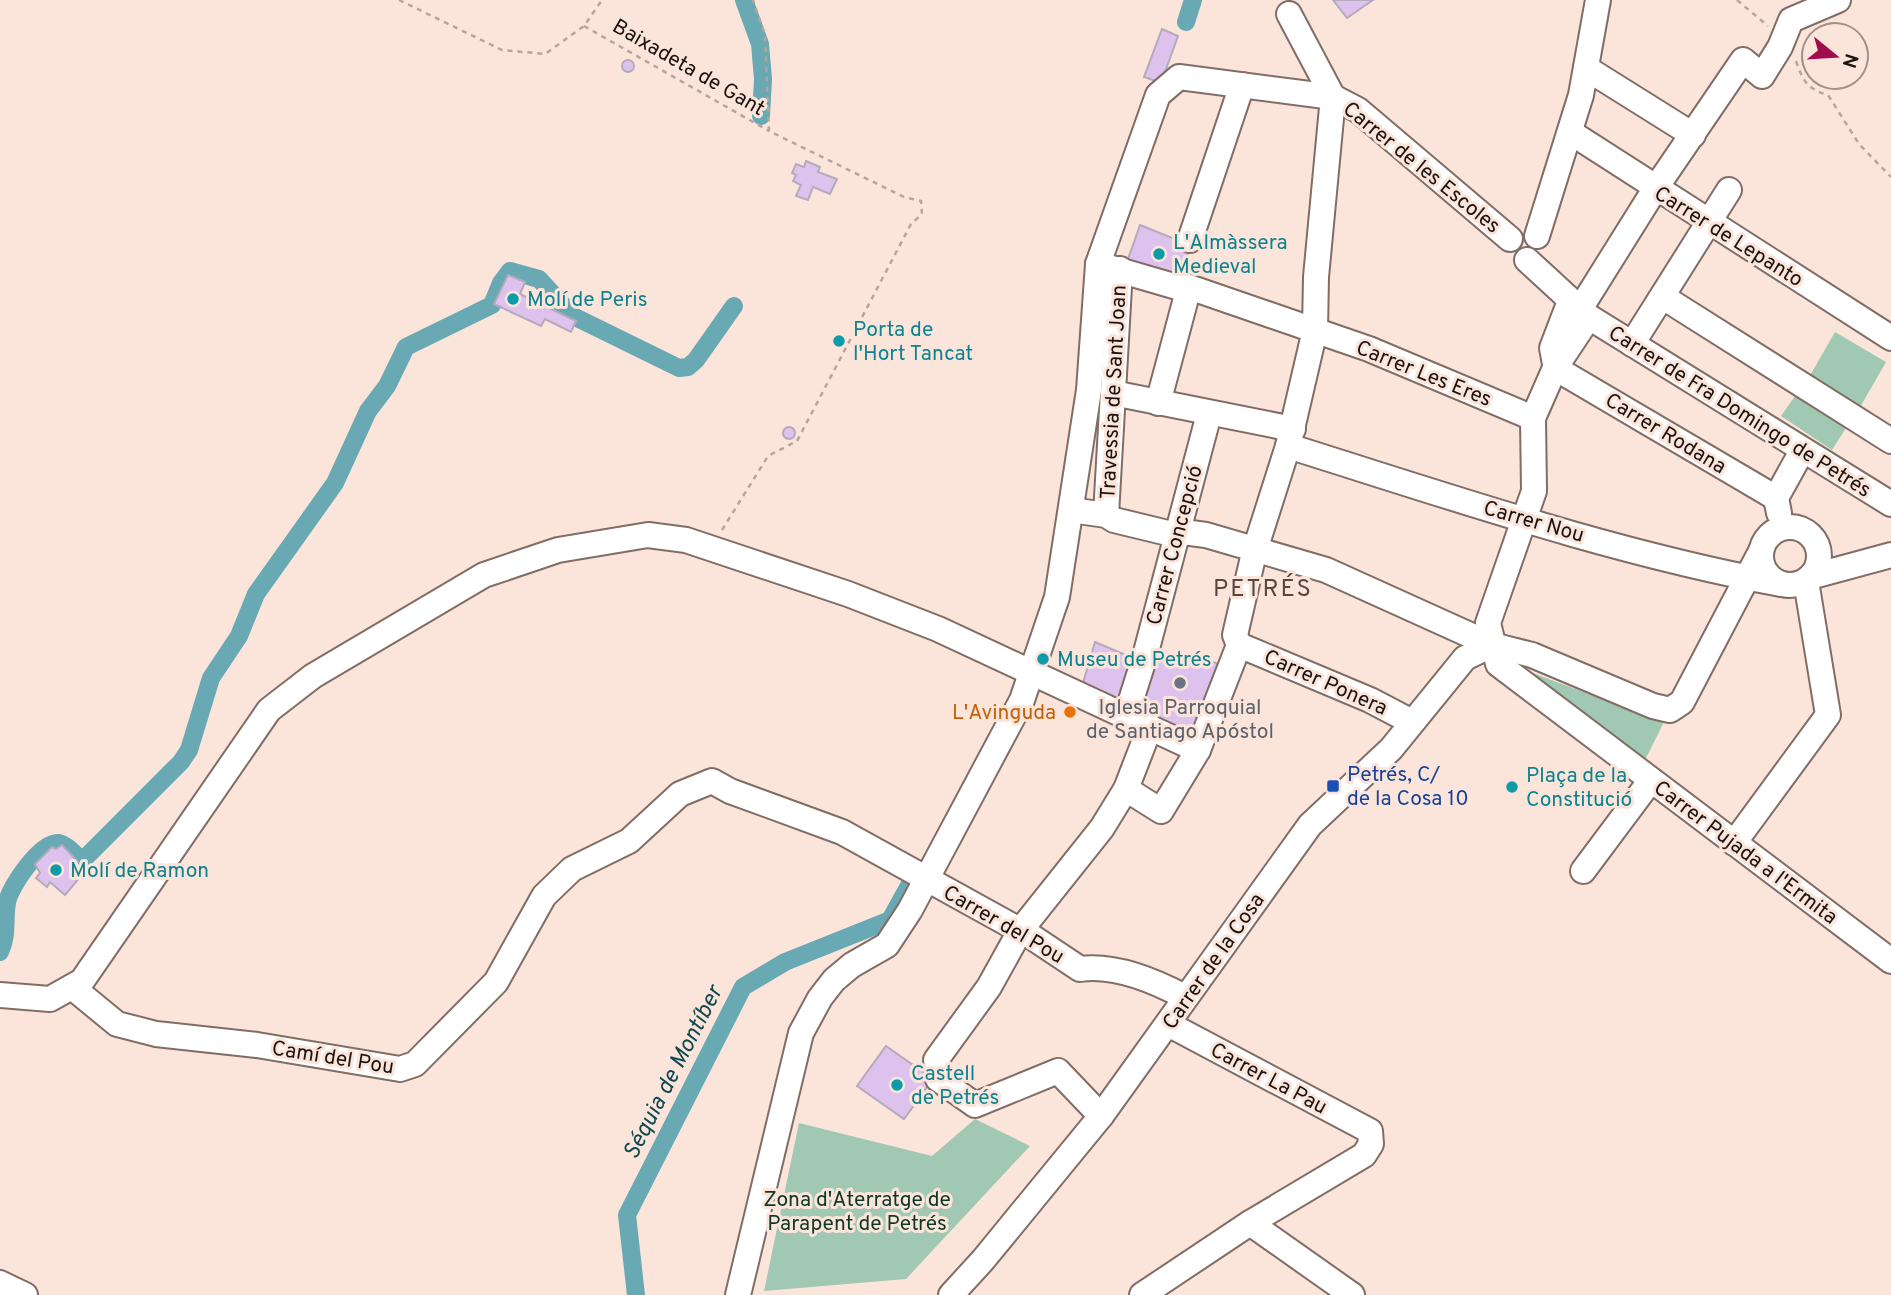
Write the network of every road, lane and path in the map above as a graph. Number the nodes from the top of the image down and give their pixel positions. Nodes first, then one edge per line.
1 (399, 0) edge
2 (601, 0) edge
3 (753, 0) edge
4 (1598, 0) edge
5 (1737, 0) edge
6 (1838, 0) edge
7 (1289, 14) dead end
8 (584, 26) junction
9 (1782, 44) junction
10 (1586, 68) junction
11 (1242, 85) junction
12 (1333, 97) junction
13 (769, 131) junction
14 (1570, 132) junction
15 (1693, 135) junction
16 (1891, 177) edge
17 (1654, 190) junction
18 (1729, 190) dead end
19 (1709, 223) junction
20 (1537, 236) junction
21 (1510, 239) junction
22 (1190, 240) dead end
23 (1527, 260) junction
24 (1109, 266) junction
25 (1189, 288) junction
26 (1663, 297) junction
27 (1580, 309) junction
28 (1315, 330) junction
29 (1891, 338) edge
30 (1632, 344) junction
31 (1555, 368) junction
32 (1113, 393) junction
33 (1158, 403) junction
34 (1209, 414) junction
35 (1533, 418) junction
36 (1291, 438) junction
37 (1891, 441) edge
38 (1802, 451) junction
39 (1776, 498) junction
40 (1891, 504) edge
41 (1070, 510) junction
42 (1106, 515) junction
43 (1525, 519) junction
44 (1783, 528) junction
45 (1176, 536) junction
46 (1817, 544) junction
47 (711, 548) junction
48 (1255, 548) junction
49 (1761, 551) junction
50 (1891, 555) edge
51 (1867, 564) junction
52 (1745, 578) junction
53 (1799, 581) junction
54 (1239, 645) junction
55 (1492, 645) junction
56 (1551, 663) junction
57 (1033, 672) junction
58 (1534, 691) junction
59 (1126, 716) junction
60 (1412, 722) junction
61 (1150, 727) junction
62 (1198, 750) junction
63 (1651, 780) junction
64 (1126, 789) junction
65 (1734, 843) junction
66 (1583, 871) dead end
67 (927, 879) junction
68 (1020, 931) junction
69 (1891, 961) edge
70 (72, 987) junction
71 (0, 995) edge
72 (1185, 997) junction
73 (1168, 1024) junction
74 (1101, 1116) junction
75 (1250, 1223) junction
76 (0, 1283) edge
77 (738, 1292) edge
78 (25, 1295) edge
79 (951, 1295) edge
80 (1142, 1295) edge
81 (1352, 1295) edge

1 - 8 path
2 - 8 path, Baixadeta de Gant
3 - 13 path
4 - 10 street
5 - 9 path
6 - 9 street
7 - 12 street
8 - 13 path, Baixadeta de Gant
9 - 15 street
9 - 16 path
10 - 14 street
10 - 15 street
11 - 12 street
11 - 22 street
11 - 24 street
12 - 21 street, Carrer de les Escoles
12 - 28 street
13 - 47 path, Baixadeta de Gant
14 - 17 street, Carrer de Lepanto
14 - 20 street
15 - 17 street
17 - 19 street, Carrer de Lepanto
17 - 27 street
18 - 19 street
19 - 26 street
19 - 29 street, Carrer de Lepanto
20 - 21 street
20 - 23 street
21 - 23 street
23 - 27 street
24 - 25 street, Carrer Les Eres
24 - 32 street, Travessia de Sant Joan
24 - 41 street
25 - 28 street, Carrer Les Eres
25 - 33 street
26 - 30 street
26 - 37 street
27 - 30 street, Carrer de Fra Domingo de Petrés
27 - 31 street
28 - 35 street, Carrer Les Eres
28 - 36 street
30 - 38 street, Carrer de Fra Domingo de Petrés
31 - 35 street
31 - 39 street, Carrer Rodana
32 - 33 street, Carrer Nou
32 - 42 street, Travessia de Sant Joan
33 - 34 street, Carrer Nou
34 - 36 street, Carrer Nou
34 - 45 street, Carrer Concepció
35 - 43 street
36 - 43 street, Carrer Nou
36 - 48 street
38 - 39 street
38 - 40 street, Carrer de Fra Domingo de Petrés
39 - 44 street
41 - 42 street
41 - 57 street
42 - 45 street
43 - 52 street, Carrer Nou
43 - 55 street
44 - 46 street
44 - 49 street
45 - 48 street
45 - 59 street, Carrer Concepció
46 - 51 street
46 - 53 street
47 - 57 street
47 - 70 street
48 - 54 street
48 - 55 street
49 - 52 street
49 - 53 street
50 - 51 street
51 - 53 street
52 - 53 street, Carrer Nou
52 - 56 street
53 - 65 street
54 - 60 street, Carrer Ponera
54 - 62 street
55 - 56 street
55 - 58 street, Carrer Pujada a l'Ermita
55 - 60 street, Carrer de la Cosa
56 - 58 street
57 - 59 street
57 - 67 street
58 - 63 street, Carrer Pujada a l'Ermita
59 - 61 street
60 - 72 street, Carrer de la Cosa
61 - 62 street
61 - 64 street
62 - 64 street
63 - 65 street, Carrer Pujada a l'Ermita
63 - 66 street
64 - 68 street
65 - 69 street, Carrer Pujada a l'Ermita
67 - 68 street, Carrer del Pou
67 - 70 street, Camí del Pou
67 - 77 street
68 - 72 street, Carrer del Pou
68 - 74 street
70 - 71 street
72 - 73 street, Carrer de la Cosa
73 - 74 street, Carrer de la Cosa
73 - 75 street, Carrer La Pau
74 - 79 street, Carrer de la Cosa
75 - 80 street
75 - 81 street
76 - 78 street

